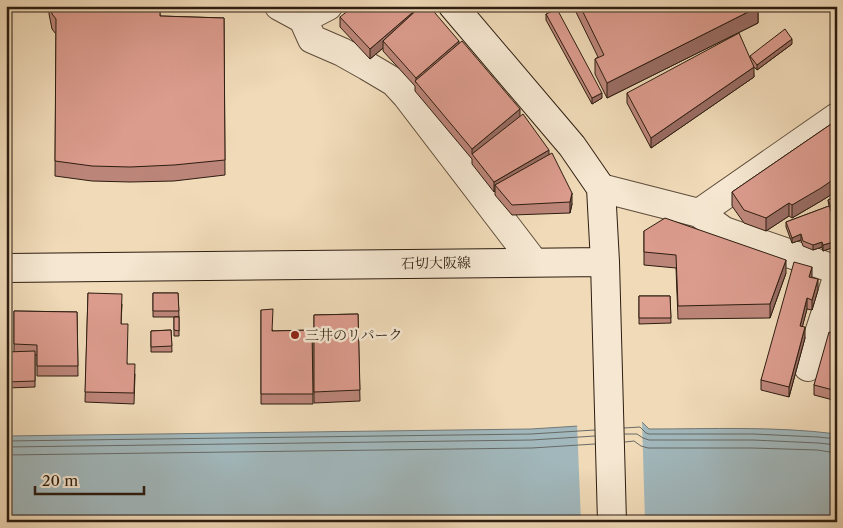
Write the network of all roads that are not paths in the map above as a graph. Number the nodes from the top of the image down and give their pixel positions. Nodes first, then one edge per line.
1 (328, 6) edge
2 (453, 6) edge
3 (291, 12) edge
4 (837, 117) edge
5 (601, 188) junction
6 (699, 214) junction
7 (533, 262) junction
8 (605, 262) junction
9 (6, 268) edge
10 (837, 270) edge
11 (837, 278) edge
12 (808, 367) dead end
13 (612, 522) edge

1 - 3 street
2 - 5 street
3 - 7 street
4 - 6 street
5 - 6 street
5 - 8 street
6 - 10 street
7 - 8 street, 石切大阪線
7 - 9 street, 石切大阪線
8 - 13 street
11 - 12 street

